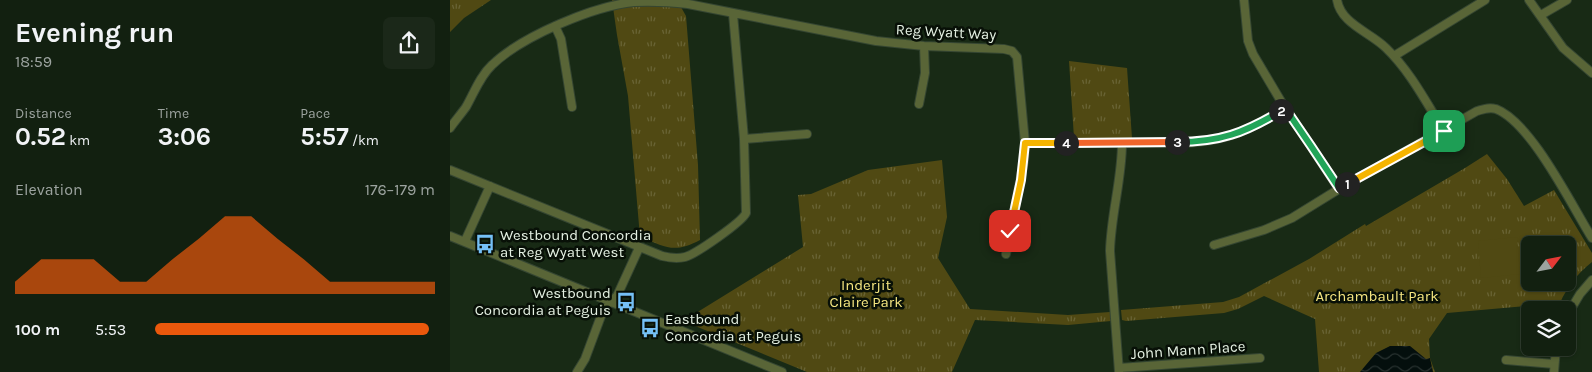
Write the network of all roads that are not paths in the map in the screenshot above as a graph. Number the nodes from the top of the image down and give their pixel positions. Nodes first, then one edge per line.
1 (1244, 0) edge
2 (1337, 0) edge
3 (1485, 0) edge
4 (1529, 0) edge
5 (1567, 0) edge
6 (733, 14) junction
7 (1541, 15) junction
8 (555, 26) junction
9 (924, 46) junction
10 (1394, 56) junction
11 (1592, 73) edge
12 (919, 104) dead end
13 (572, 107) dead end
14 (1285, 108) junction
15 (450, 128) edge
16 (1444, 131) junction
17 (807, 134) dead end
18 (744, 139) junction
19 (1122, 142) junction
20 (1025, 143) junction
21 (450, 170) edge
22 (490, 186) junction
23 (1339, 188) junction
24 (450, 236) edge
25 (1592, 238) edge
26 (465, 241) junction
27 (1214, 245) dead end
28 (638, 248) junction
29 (1006, 254) dead end
30 (1592, 280) edge
31 (611, 301) junction
32 (1576, 301) edge
33 (1260, 358) dead end
34 (1506, 360) dead end
35 (1554, 368) edge
36 (1119, 370) edge
37 (577, 372) edge
38 (782, 372) edge

1 - 14 street
2 - 10 street
3 - 10 street
4 - 7 street
5 - 7 street
6 - 8 street, Reg Wyatt Way
6 - 9 street, Reg Wyatt Way
6 - 18 street
7 - 11 street
8 - 13 street
8 - 15 street, Reg Wyatt Way
9 - 12 street
9 - 20 street, Reg Wyatt Way
10 - 16 street
14 - 19 street
14 - 23 street
16 - 23 street
16 - 25 street
17 - 18 street
18 - 28 street
19 - 20 street
19 - 36 street
20 - 29 street, Reg Wyatt Way
21 - 22 street
22 - 26 street
22 - 28 street
23 - 27 street
24 - 26 street
26 - 31 street
28 - 31 street
30 - 32 street
31 - 37 street
31 - 38 street
33 - 36 street, John Mann Place
34 - 35 street

